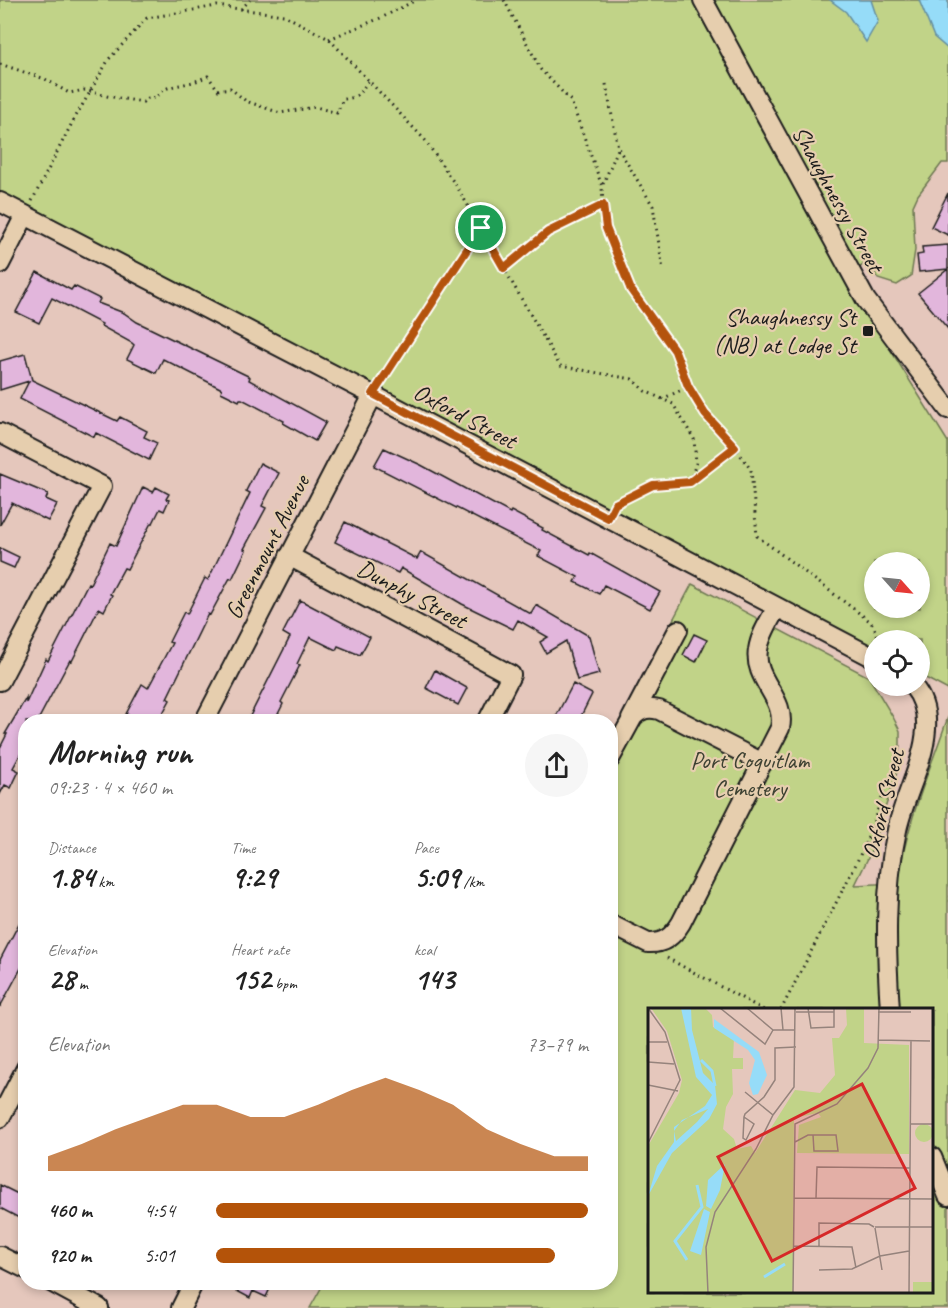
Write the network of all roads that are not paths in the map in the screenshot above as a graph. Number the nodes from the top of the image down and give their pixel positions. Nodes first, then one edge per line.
1 (703, 0) edge
2 (0, 202) edge
3 (26, 215) junction
4 (0, 264) edge
5 (373, 394) junction
6 (948, 410) edge
7 (0, 433) edge
8 (289, 556) junction
9 (777, 607) junction
10 (678, 630) dead end
11 (864, 653) edge
12 (0, 681) edge
13 (919, 696) edge
14 (208, 714) edge
15 (491, 714) edge
16 (629, 723) junction
17 (618, 744) edge
18 (763, 763) junction
19 (618, 928) edge
20 (890, 1008) edge
21 (18, 1083) edge
22 (0, 1118) edge
23 (933, 1159) edge
24 (948, 1196) edge
25 (0, 1256) edge
26 (18, 1265) edge
27 (66, 1290) edge
28 (190, 1290) edge
29 (99, 1308) edge
30 (181, 1308) edge

1 - 6 street, Shaughnessy Street
2 - 3 street, Oxford Street
3 - 4 street
3 - 5 street, Oxford Street
5 - 8 street, Greenmount Avenue
5 - 9 street, Oxford Street
7 - 12 street
8 - 14 street, Greenmount Avenue
8 - 15 street, Dunphy Street
9 - 11 street, Oxford Street
9 - 18 street
10 - 16 street
13 - 20 street, Oxford Street
16 - 17 street
16 - 18 street
18 - 19 street
21 - 22 street
23 - 24 street
25 - 26 street
27 - 29 street
28 - 30 street

